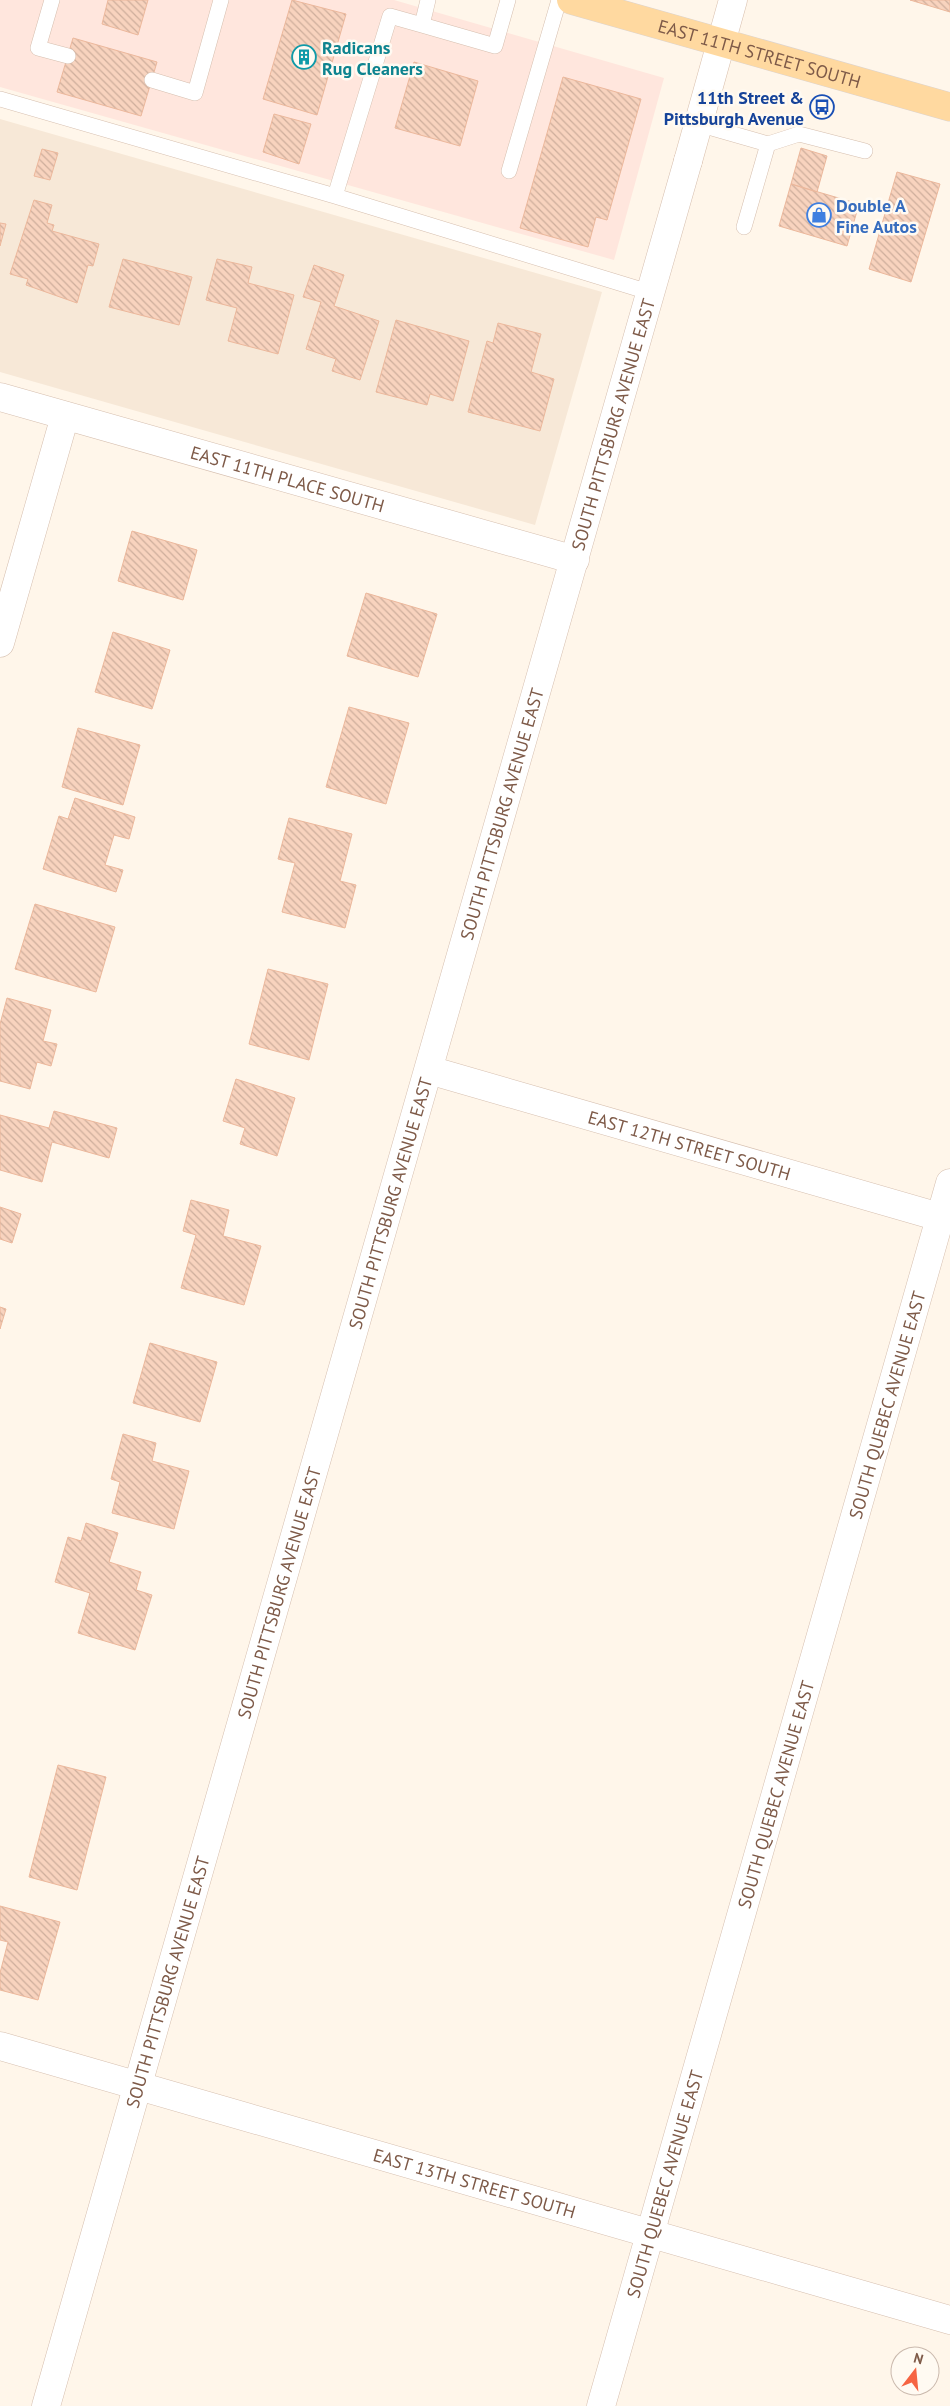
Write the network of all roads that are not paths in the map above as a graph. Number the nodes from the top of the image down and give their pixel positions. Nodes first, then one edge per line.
1 (52, 0) edge
2 (221, 0) edge
3 (428, 0) edge
4 (508, 0) edge
5 (559, 0) edge
6 (571, 0) edge
7 (733, 0) edge
8 (422, 25) junction
9 (721, 42) junction
10 (68, 56) dead end
11 (152, 80) dead end
12 (0, 99) edge
13 (950, 107) edge
14 (698, 124) junction
15 (768, 144) junction
16 (865, 152) dead end
17 (509, 171) dead end
18 (335, 196) junction
19 (744, 227) dead end
20 (652, 293) junction
21 (0, 397) edge
22 (65, 416) junction
23 (575, 560) junction
24 (0, 644) edge
25 (429, 1070) junction
26 (950, 1183) edge
27 (945, 1219) edge
28 (0, 2046) edge
29 (137, 2085) junction
30 (651, 2234) junction
31 (950, 2320) edge
32 (46, 2406) edge
33 (601, 2406) edge

1 - 10 lane
2 - 11 lane
3 - 8 lane
4 - 8 lane
5 - 17 lane
6 - 9 main road, EAST 11TH STREET SOUTH
7 - 9 street, SOUTH PITTSBURG AVENUE EAST
8 - 18 lane
9 - 13 main road, EAST 11TH STREET SOUTH
9 - 14 street, SOUTH PITTSBURG AVENUE EAST
12 - 18 lane
14 - 15 lane
14 - 20 street, SOUTH PITTSBURG AVENUE EAST
15 - 16 lane
15 - 19 lane
18 - 20 lane
20 - 23 street, SOUTH PITTSBURG AVENUE EAST
21 - 22 street, EAST 11TH PLACE SOUTH
22 - 23 street, EAST 11TH PLACE SOUTH
22 - 24 street
23 - 25 street, SOUTH PITTSBURG AVENUE EAST
25 - 27 street, EAST 12TH STREET SOUTH
25 - 29 street, SOUTH PITTSBURG AVENUE EAST
26 - 27 street, SOUTH QUEBEC AVENUE EAST
27 - 30 street, SOUTH QUEBEC AVENUE EAST
28 - 29 street, EAST 13TH STREET SOUTH
29 - 30 street, EAST 13TH STREET SOUTH
29 - 32 street, SOUTH PITTSBURG AVENUE EAST
30 - 31 street, EAST 13TH STREET SOUTH
30 - 33 street, SOUTH QUEBEC AVENUE EAST

